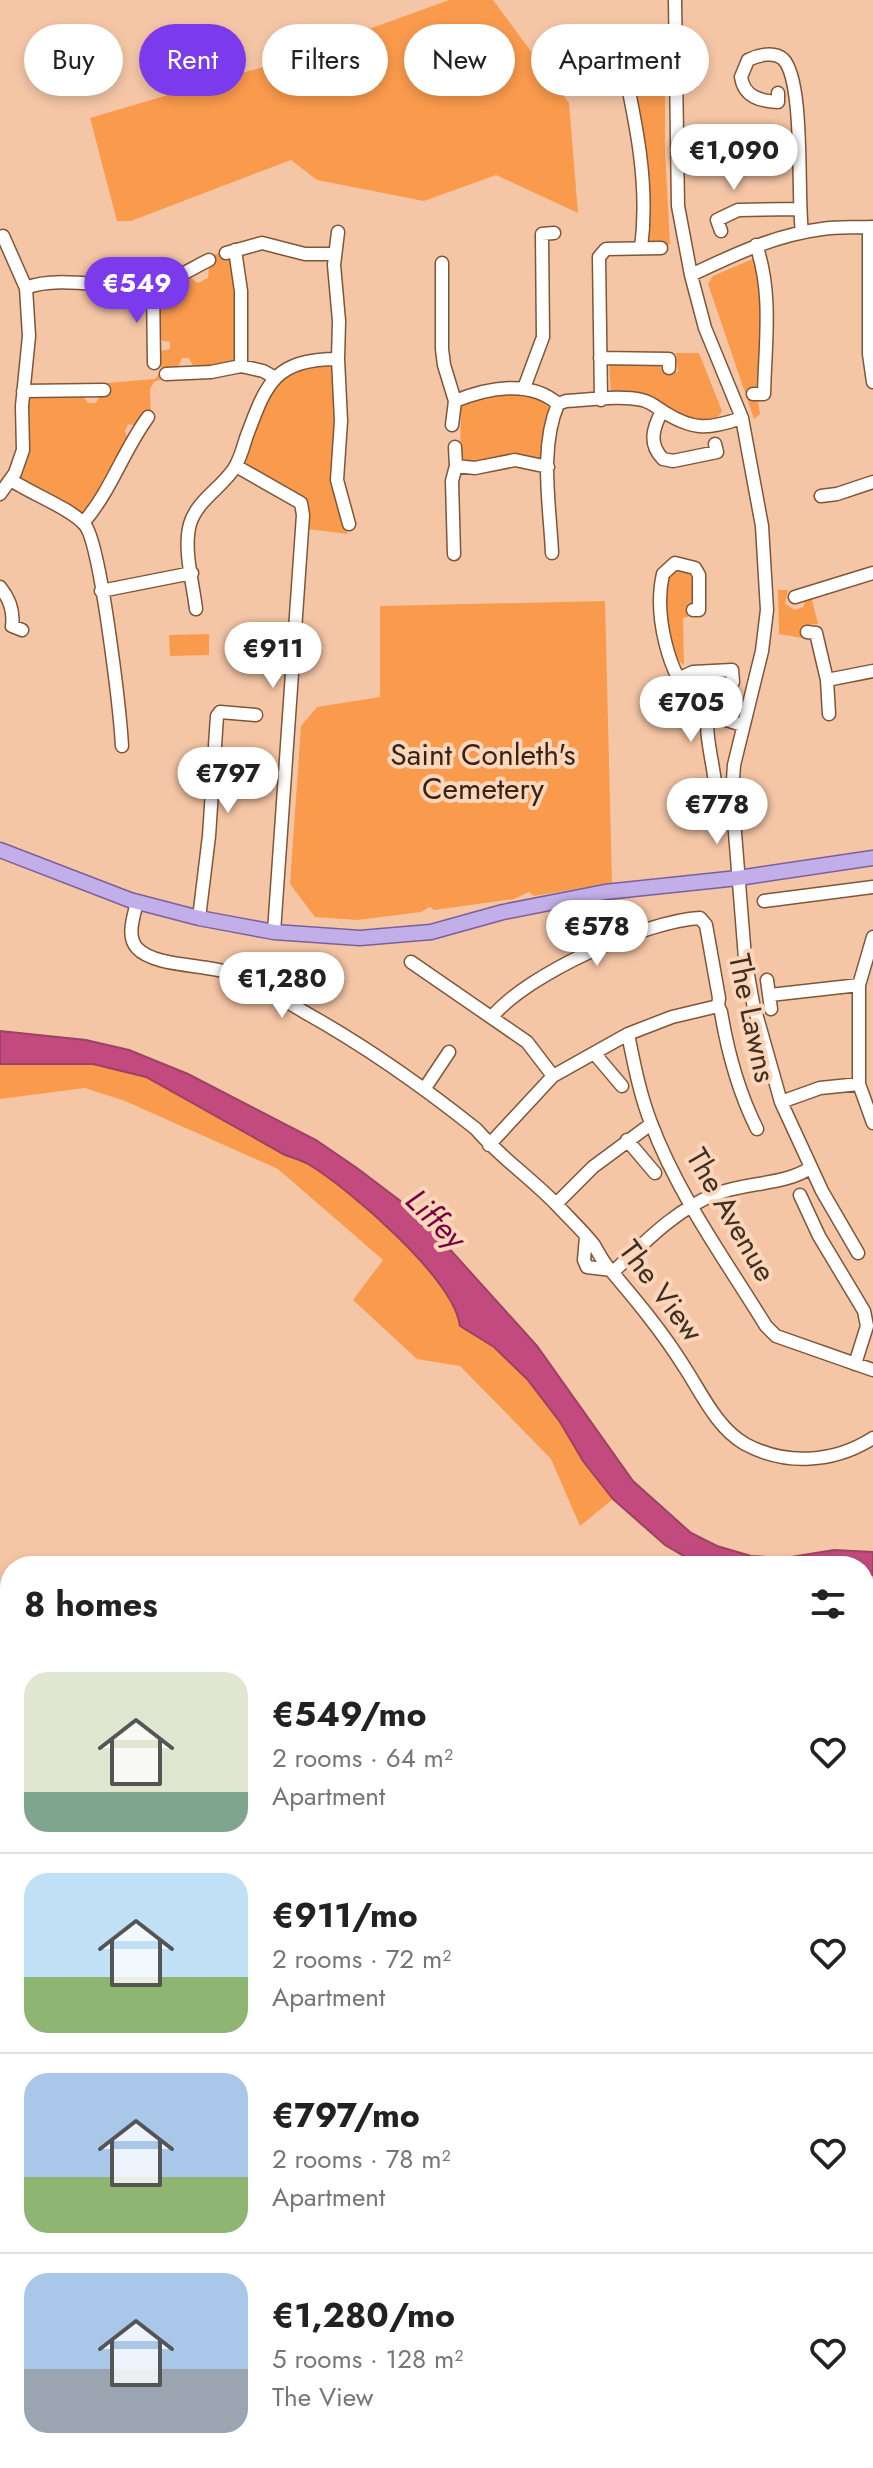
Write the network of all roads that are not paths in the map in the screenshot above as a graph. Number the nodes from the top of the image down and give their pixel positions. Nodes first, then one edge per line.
1 (675, 0) edge
2 (778, 93) dead end
3 (631, 96) edge
4 (799, 209) junction
5 (871, 227) edge
6 (721, 231) dead end
7 (338, 232) dead end
8 (802, 232) junction
9 (554, 233) dead end
10 (3, 236) dead end
11 (756, 245) junction
12 (641, 248) junction
13 (661, 248) dead end
14 (334, 254) junction
15 (209, 260) dead end
16 (442, 263) dead end
17 (197, 266) junction
18 (691, 275) junction
19 (203, 280) dead end
20 (153, 286) junction
21 (26, 288) junction
22 (872, 335) edge
23 (169, 346) dead end
24 (154, 347) junction
25 (600, 358) junction
26 (338, 359) junction
27 (154, 363) dead end
28 (241, 366) junction
29 (669, 368) dead end
30 (166, 374) dead end
31 (274, 377) junction
32 (873, 382) edge
33 (524, 388) junction
34 (23, 391) junction
35 (96, 393) dead end
36 (753, 394) dead end
37 (601, 400) junction
38 (455, 401) junction
39 (558, 404) junction
40 (662, 411) junction
41 (148, 417) dead end
42 (742, 418) junction
43 (452, 425) dead end
44 (715, 444) dead end
45 (455, 447) dead end
46 (236, 466) junction
47 (456, 466) junction
48 (548, 467) junction
49 (351, 479) dead end
50 (11, 480) junction
51 (337, 480) junction
52 (873, 482) edge
53 (0, 494) edge
54 (821, 496) dead end
55 (83, 523) junction
56 (349, 524) dead end
57 (552, 553) dead end
58 (454, 554) dead end
59 (192, 573) junction
60 (873, 573) edge
61 (0, 587) edge
62 (101, 591) junction
63 (795, 597) dead end
64 (196, 609) dead end
65 (693, 610) dead end
66 (12, 629) edge
67 (807, 632) dead end
68 (873, 671) edge
69 (680, 678) junction
70 (827, 680) junction
71 (733, 682) dead end
72 (710, 712) junction
73 (829, 714) dead end
74 (256, 715) dead end
75 (743, 725) junction
76 (122, 746) dead end
77 (715, 784) dead end
78 (0, 850) edge
79 (873, 858) edge
80 (738, 878) junction
81 (873, 887) edge
82 (764, 901) dead end
83 (137, 902) junction
84 (199, 918) junction
85 (274, 932) junction
86 (873, 937) edge
87 (411, 962) dead end
88 (767, 980) dead end
89 (859, 985) junction
90 (770, 995) junction
91 (718, 1006) junction
92 (771, 1009) dead end
93 (492, 1017) junction
94 (628, 1034) junction
95 (449, 1052) dead end
96 (594, 1053) junction
97 (553, 1076) junction
98 (859, 1084) junction
99 (622, 1086) dead end
100 (425, 1088) junction
101 (781, 1102) junction
102 (873, 1123) edge
103 (651, 1124) junction
104 (757, 1129) dead end
105 (627, 1140) junction
106 (489, 1145) junction
107 (810, 1168) junction
108 (655, 1173) dead end
109 (800, 1195) dead end
110 (556, 1204) junction
111 (693, 1206) junction
112 (858, 1253) dead end
113 (612, 1271) junction
114 (855, 1364) junction
115 (873, 1370) edge
116 (873, 1438) edge

1 - 18 street
2 - 4 street
3 - 12 street
4 - 6 street
4 - 8 street
5 - 8 street
5 - 22 street
7 - 14 street
8 - 11 street
9 - 33 street
10 - 21 street
11 - 18 street
11 - 36 street
12 - 13 street
12 - 25 street
14 - 26 street
14 - 28 street
15 - 17 street
16 - 38 street
17 - 19 street
17 - 20 street
18 - 42 street
20 - 21 street
20 - 24 street
21 - 34 street
22 - 32 street
23 - 24 street
24 - 27 street
25 - 29 street
25 - 37 street
26 - 31 street
26 - 51 street
28 - 30 street
28 - 31 street
31 - 46 street
33 - 38 street
33 - 39 street
34 - 35 street
34 - 50 street
37 - 39 street
37 - 40 street
38 - 43 street
39 - 48 street
40 - 42 street
40 - 44 street
41 - 55 street
42 - 75 street
45 - 47 street
46 - 59 street
46 - 85 street
47 - 48 street
47 - 58 street
48 - 57 street
49 - 51 street
50 - 53 street
50 - 55 street
51 - 56 street
52 - 54 street
55 - 62 street
59 - 62 street
59 - 64 street
60 - 63 street
61 - 66 street
62 - 76 street
65 - 69 street
67 - 70 street
68 - 70 street
69 - 71 street
69 - 72 street
70 - 73 street
72 - 75 street
72 - 77 street
74 - 84 street
75 - 80 street
78 - 83 main road
79 - 80 main road
80 - 85 main road
80 - 101 street
81 - 82 street
83 - 84 main road
83 - 100 street, The View
84 - 85 main road
86 - 89 street
87 - 93 street
88 - 90 street
89 - 90 street
89 - 98 street
90 - 92 street
91 - 93 street, The Lawns
91 - 94 street
91 - 104 street, The Lawns
93 - 97 street
94 - 96 street
94 - 103 street, The Avenue
95 - 100 street
96 - 97 street
96 - 99 street
97 - 106 street
98 - 101 street
98 - 102 street
100 - 106 street, The View
101 - 107 street
103 - 105 street
103 - 111 street, The Avenue
105 - 108 street
105 - 110 street
106 - 110 street, The View
107 - 111 street
107 - 112 street
109 - 114 street
110 - 113 street, The View
111 - 113 street
111 - 114 street, The Avenue
113 - 116 street, The View
114 - 115 street

